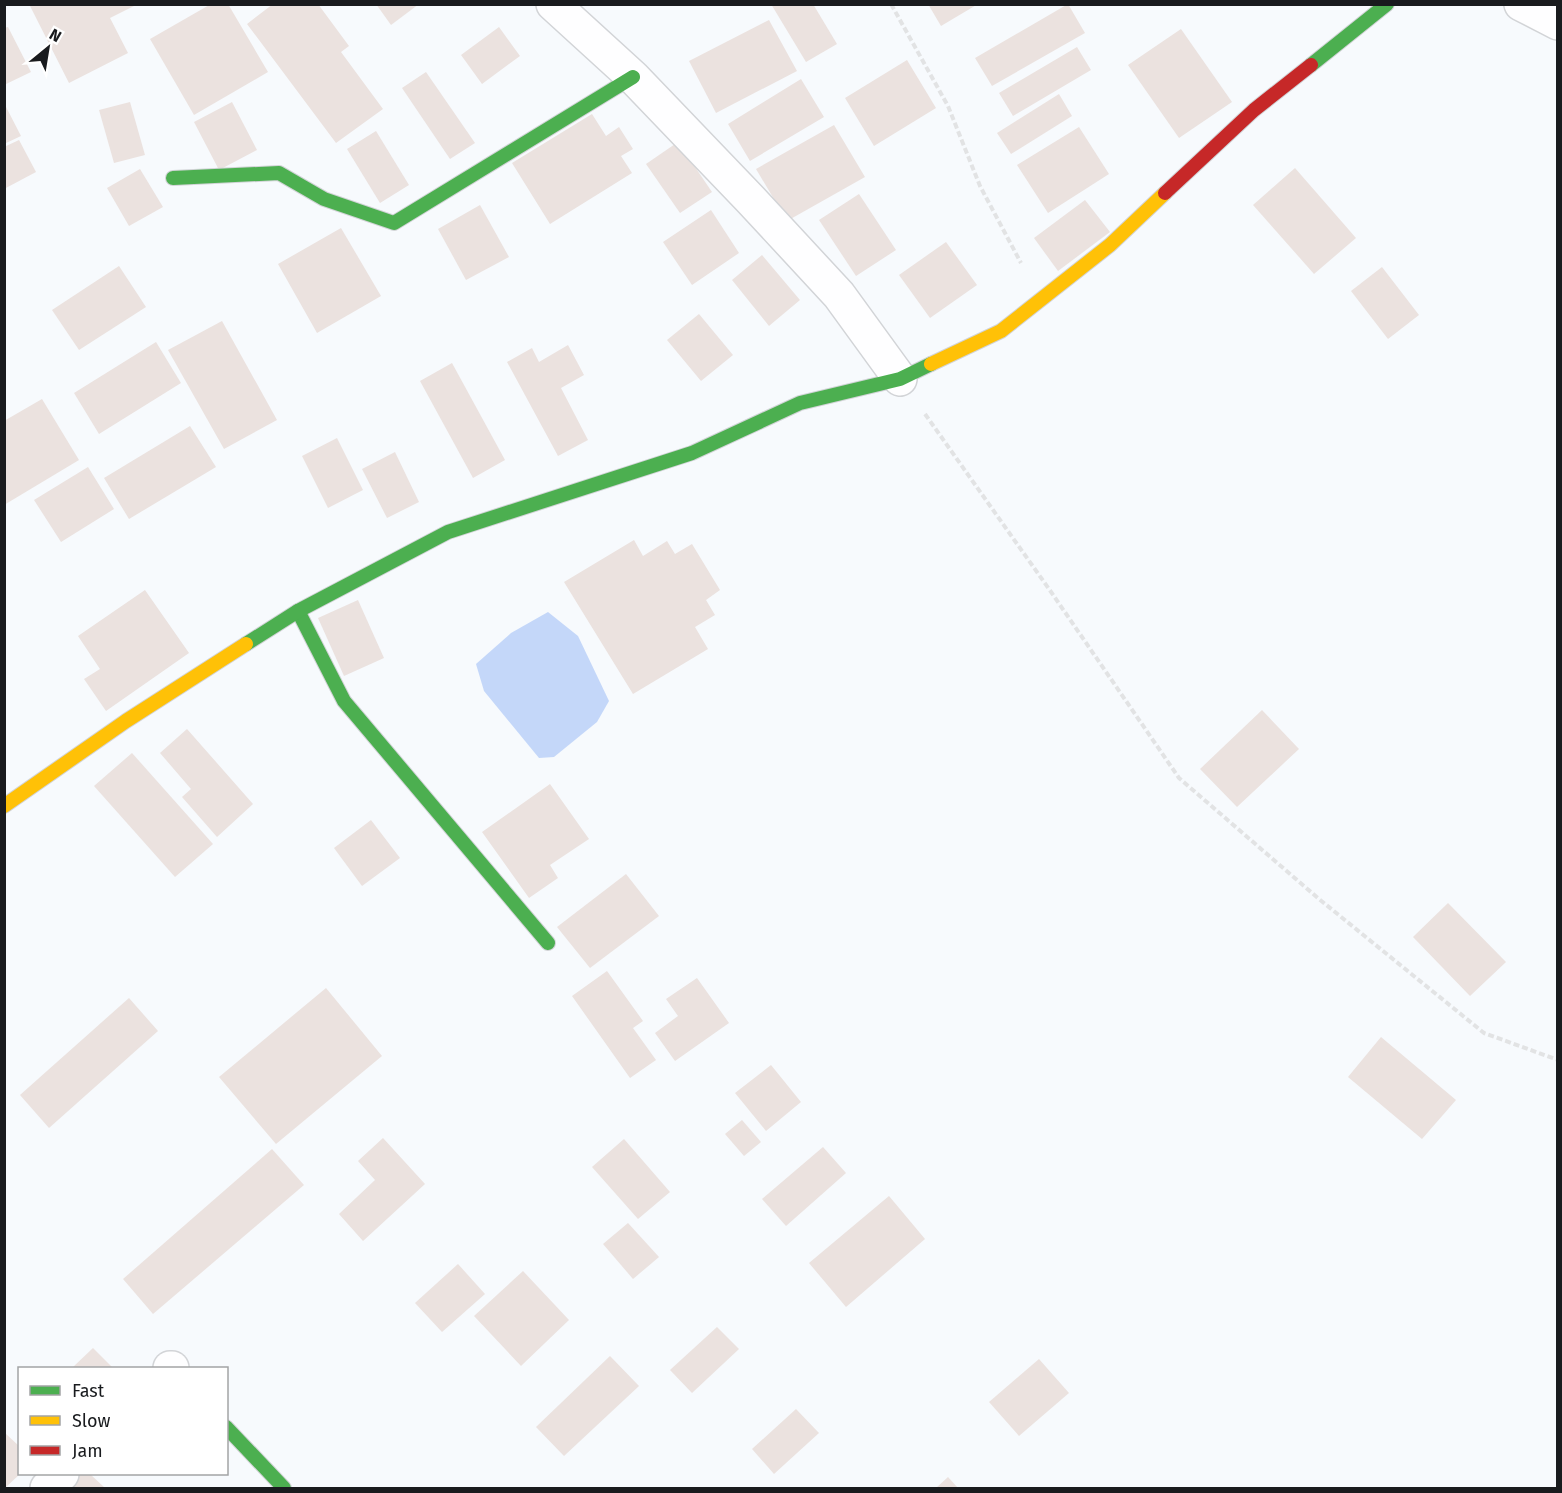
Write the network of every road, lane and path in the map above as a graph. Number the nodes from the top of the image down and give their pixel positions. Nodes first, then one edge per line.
1 (553, 4) edge
2 (891, 4) edge
3 (1387, 4) edge
4 (1521, 4) edge
5 (1557, 23) edge
6 (633, 77) junction
7 (173, 178) dead end
8 (1041, 300) junction
9 (900, 379) junction
10 (298, 610) junction
11 (4, 806) edge
12 (548, 943) dead end
13 (1557, 1060) edge
14 (228, 1429) edge
15 (60, 1475) edge
16 (47, 1488) edge
17 (284, 1488) edge

1 - 6 street
2 - 8 path
3 - 8 street
4 - 5 street
6 - 7 street
6 - 9 street
8 - 9 street
9 - 10 street
9 - 13 path
10 - 11 street
10 - 12 street
14 - 17 street
15 - 16 street

